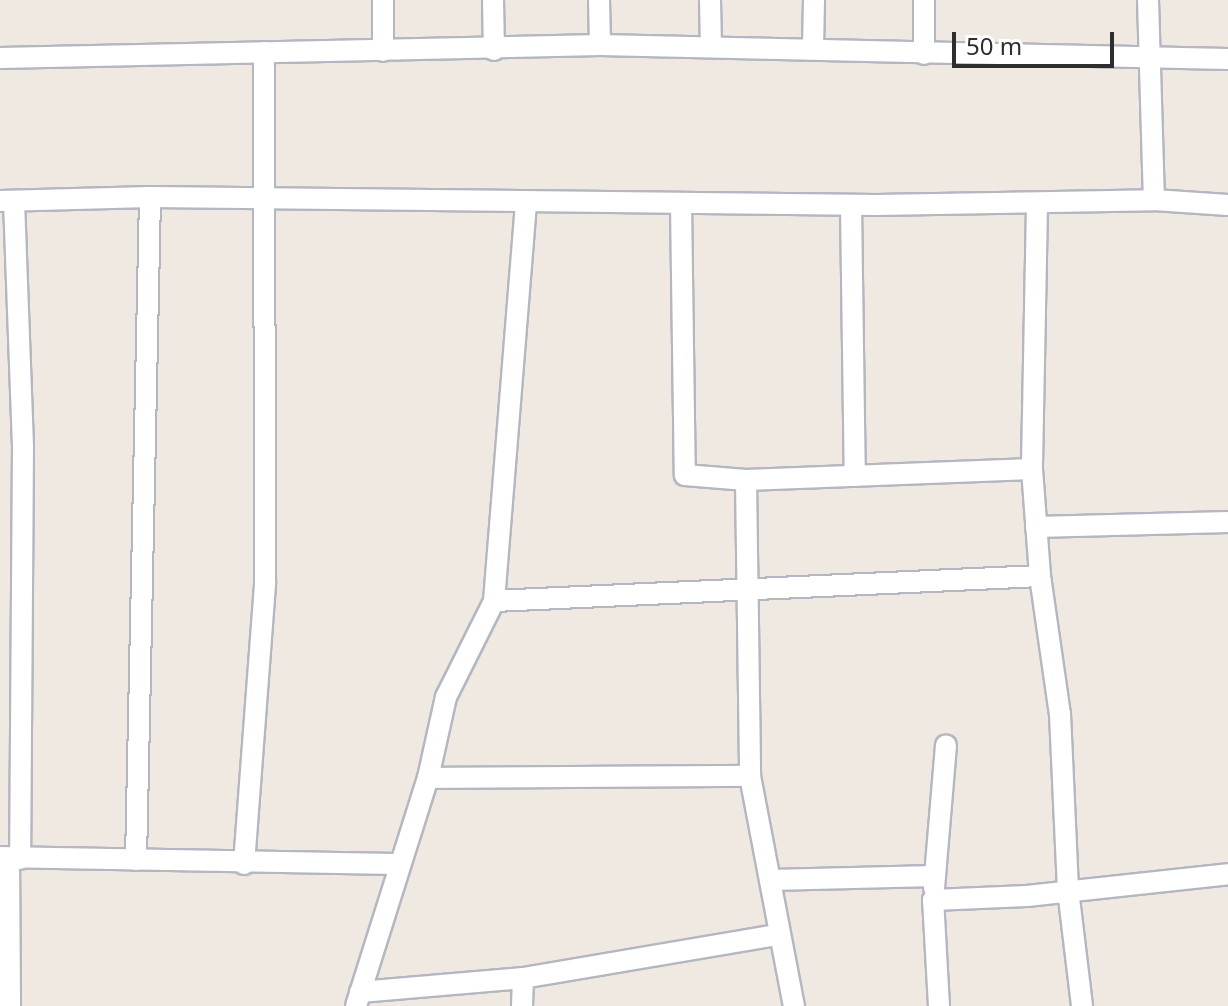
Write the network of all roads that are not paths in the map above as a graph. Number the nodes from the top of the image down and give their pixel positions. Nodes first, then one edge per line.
1 (383, 0) edge
2 (493, 0) edge
3 (599, 0) edge
4 (710, 0) edge
5 (814, 0) edge
6 (924, 0) edge
7 (1148, 0) edge
8 (600, 45) junction
9 (711, 46) junction
10 (813, 48) junction
11 (494, 50) junction
12 (383, 51) junction
13 (264, 52) junction
14 (924, 54) junction
15 (0, 58) edge
16 (1150, 58) junction
17 (1228, 59) edge
18 (150, 197) junction
19 (265, 198) junction
20 (1154, 200) junction
21 (7, 201) edge
22 (526, 202) junction
23 (681, 203) junction
24 (851, 205) junction
25 (1037, 205) junction
26 (1228, 205) edge
27 (1032, 469) junction
28 (855, 476) junction
29 (746, 480) junction
30 (1228, 522) edge
31 (1036, 527) junction
32 (1040, 576) junction
33 (745, 590) junction
34 (494, 601) junction
35 (946, 746) dead end
36 (750, 776) junction
37 (428, 778) junction
38 (10, 858) edge
39 (136, 860) junction
40 (244, 864) junction
41 (400, 864) junction
42 (1228, 874) edge
43 (935, 876) junction
44 (770, 880) junction
45 (1068, 890) junction
46 (933, 900) junction
47 (777, 935) junction
48 (523, 978) junction
49 (358, 999) edge
50 (10, 1006) edge
51 (522, 1006) edge
52 (794, 1006) edge
53 (939, 1006) edge
54 (1082, 1006) edge

1 - 12 street
2 - 11 street
3 - 8 street
4 - 9 street
5 - 10 street
6 - 14 street
7 - 16 street
8 - 9 street
8 - 11 street
9 - 10 street
10 - 14 street
11 - 12 street
12 - 13 street
13 - 15 street
13 - 19 street
14 - 16 street
16 - 17 street
16 - 20 street
18 - 19 street
18 - 21 street
18 - 39 street
19 - 22 street
19 - 40 street
20 - 25 street
20 - 26 street
21 - 38 street
22 - 23 street
22 - 34 street
23 - 24 street
23 - 29 street
24 - 25 street
24 - 28 street
25 - 27 street
27 - 28 street
27 - 31 street
28 - 29 street
29 - 33 street
30 - 31 street
31 - 32 street
32 - 33 street
32 - 45 street
33 - 34 street
33 - 36 street
34 - 37 street
35 - 43 street
36 - 37 street
36 - 44 street
37 - 41 street
38 - 39 street
38 - 50 street
39 - 40 street
40 - 41 street
41 - 49 street
42 - 45 street
43 - 44 street
43 - 46 street
44 - 47 street
45 - 46 street
45 - 54 street
46 - 53 street
47 - 48 street
47 - 52 street
48 - 49 street
48 - 51 street

